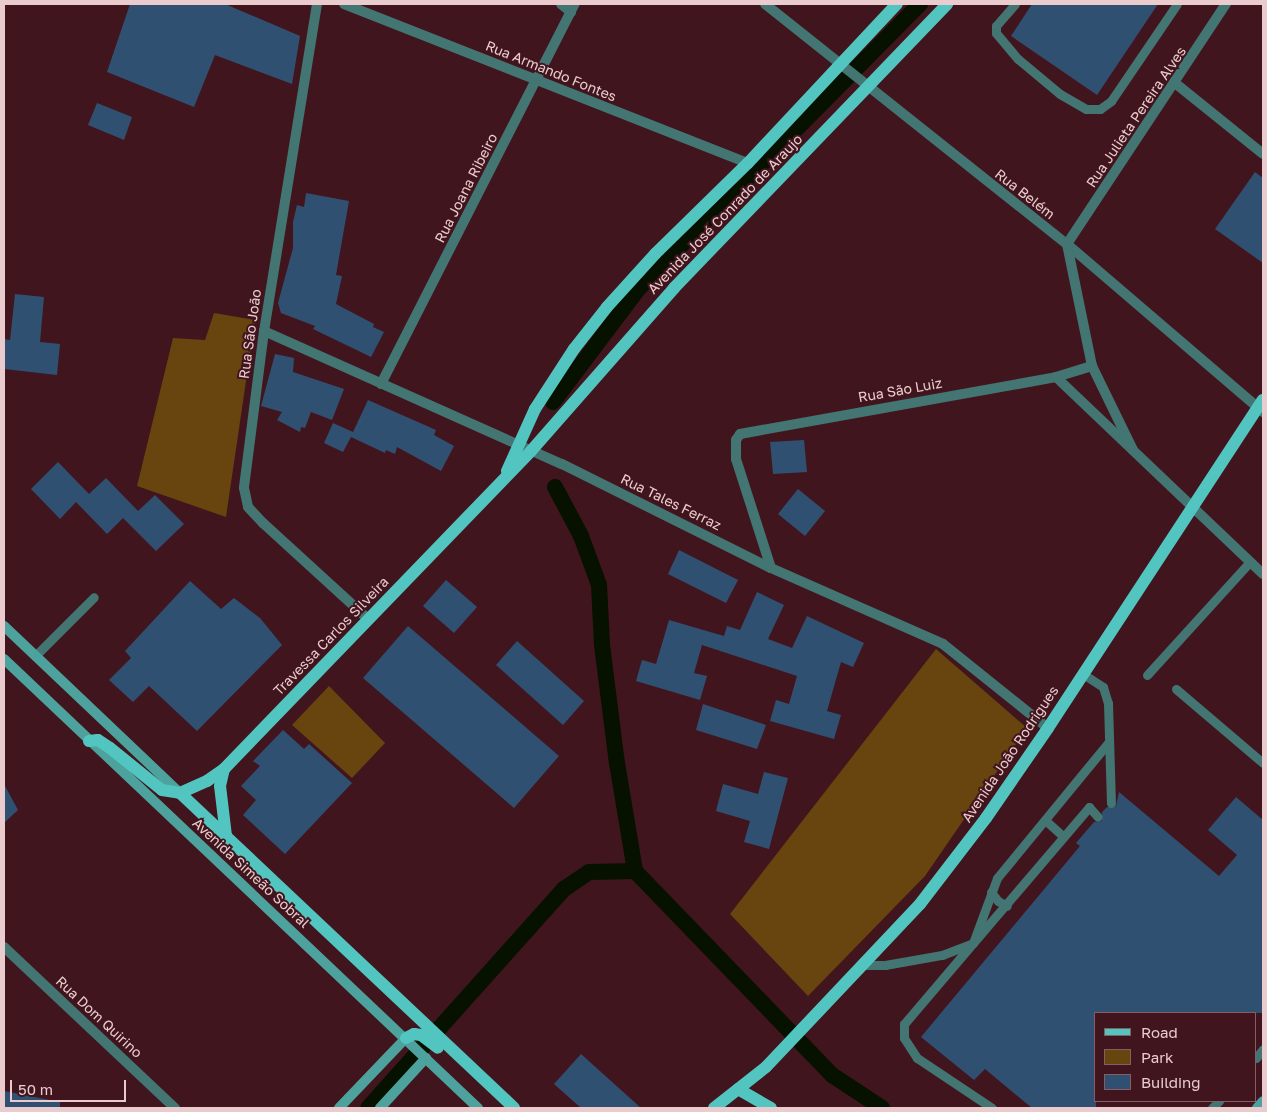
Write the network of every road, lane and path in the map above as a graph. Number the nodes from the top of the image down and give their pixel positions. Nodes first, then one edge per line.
1 (317, 4) edge
2 (344, 4) edge
3 (561, 4) edge
4 (765, 4) edge
5 (897, 4) edge
6 (947, 4) edge
7 (1015, 4) edge
8 (1177, 4) edge
9 (1226, 4) edge
10 (573, 8) edge
11 (842, 65) junction
12 (536, 80) junction
13 (1175, 83) junction
14 (865, 84) junction
15 (1263, 154) edge
16 (748, 163) junction
17 (1067, 244) junction
18 (264, 330) junction
19 (1092, 366) junction
20 (1056, 377) junction
21 (381, 384) junction
22 (1261, 407) edge
23 (517, 445) junction
24 (1133, 450) junction
25 (531, 451) junction
26 (507, 473) junction
27 (1194, 508) junction
28 (1250, 562) junction
29 (771, 568) junction
30 (1263, 574) edge
31 (94, 597) dead end
32 (368, 619) junction
33 (4, 626) edge
34 (35, 656) junction
35 (4, 659) edge
36 (1083, 674) junction
37 (1147, 675) dead end
38 (1176, 689) dead end
39 (1048, 728) junction
40 (89, 740) junction
41 (1108, 743) junction
42 (1263, 764) edge
43 (224, 769) junction
44 (180, 793) junction
45 (1110, 803) dead end
46 (1098, 817) dead end
47 (1045, 820) junction
48 (226, 836) junction
49 (1064, 837) junction
50 (992, 892) junction
51 (1007, 906) junction
52 (973, 943) junction
53 (4, 947) edge
54 (862, 965) junction
55 (406, 1038) junction
56 (434, 1040) junction
57 (425, 1056) junction
58 (738, 1089) junction
59 (1263, 1101) edge
60 (511, 1106) edge
61 (175, 1108) edge
62 (339, 1108) edge
63 (380, 1108) edge
64 (478, 1108) edge
65 (714, 1108) edge
66 (723, 1108) edge
67 (771, 1108) edge
68 (992, 1108) edge
69 (1257, 1108) edge

1 - 18 street, Rua São João
2 - 12 street, Rua Armando Fontes
3 - 10 street
4 - 11 street, Rua Belém
5 - 11 main road, Avenida José Conrado de Araujo
6 - 14 main road, Avenida José Conrado de Araujo
7 - 8 lane
9 - 13 street, Rua Julieta Pereira Alves
10 - 12 street, Rua Joana Ribeiro
11 - 14 street, Rua Belém
11 - 16 main road, Avenida José Conrado de Araujo
12 - 16 street, Rua Armando Fontes
12 - 21 street, Rua Joana Ribeiro
13 - 15 street
13 - 17 street, Rua Julieta Pereira Alves
14 - 17 street, Rua Belém
14 - 25 main road, Avenida José Conrado de Araujo
16 - 23 main road, Avenida José Conrado de Araujo
17 - 19 street
17 - 22 street, Rua Belém
18 - 21 street, Rua Tales Ferraz
18 - 32 street, Rua São João
19 - 20 street, Rua São Luiz
19 - 24 street
20 - 24 street
20 - 29 street, Rua São Luiz
21 - 23 street, Rua Tales Ferraz
22 - 27 main road, Avenida João Rodrigues
23 - 25 street, Rua Tales Ferraz
23 - 26 main road, Travessa Carlos Silveira
24 - 27 street
25 - 26 main road, Travessa Carlos Silveira
25 - 29 street, Rua Tales Ferraz
26 - 32 main road, Travessa Carlos Silveira
27 - 28 street
27 - 36 main road, Avenida João Rodrigues
28 - 30 street
28 - 37 lane
29 - 39 street, Rua Tales Ferraz
31 - 34 lane
32 - 43 main road, Travessa Carlos Silveira
33 - 34 main road, Avenida Simeão Sobral
34 - 44 main road, Avenida Simeão Sobral
35 - 40 main road, Avenida Simeão Sobral
36 - 39 main road, Avenida João Rodrigues
36 - 41 lane
38 - 42 lane
39 - 54 main road, Avenida João Rodrigues
40 - 44 main road
40 - 55 main road, Avenida Simeão Sobral
41 - 45 lane
41 - 47 lane
43 - 44 main road
43 - 48 main road
44 - 48 main road, Avenida Simeão Sobral
46 - 49 lane
47 - 49 lane
47 - 50 lane
48 - 56 main road, Avenida Simeão Sobral
49 - 51 lane
50 - 51 lane
50 - 52 lane
51 - 52 lane
52 - 54 lane
52 - 68 lane
53 - 61 street, Rua Dom Quirino
54 - 58 main road, Avenida João Rodrigues
55 - 56 main road
55 - 57 main road, Avenida Simeão Sobral
55 - 62 main road
56 - 60 main road, Avenida Simeão Sobral
57 - 63 main road
57 - 64 main road, Avenida Simeão Sobral
58 - 65 main road
58 - 66 main road
58 - 67 main road
59 - 69 main road

